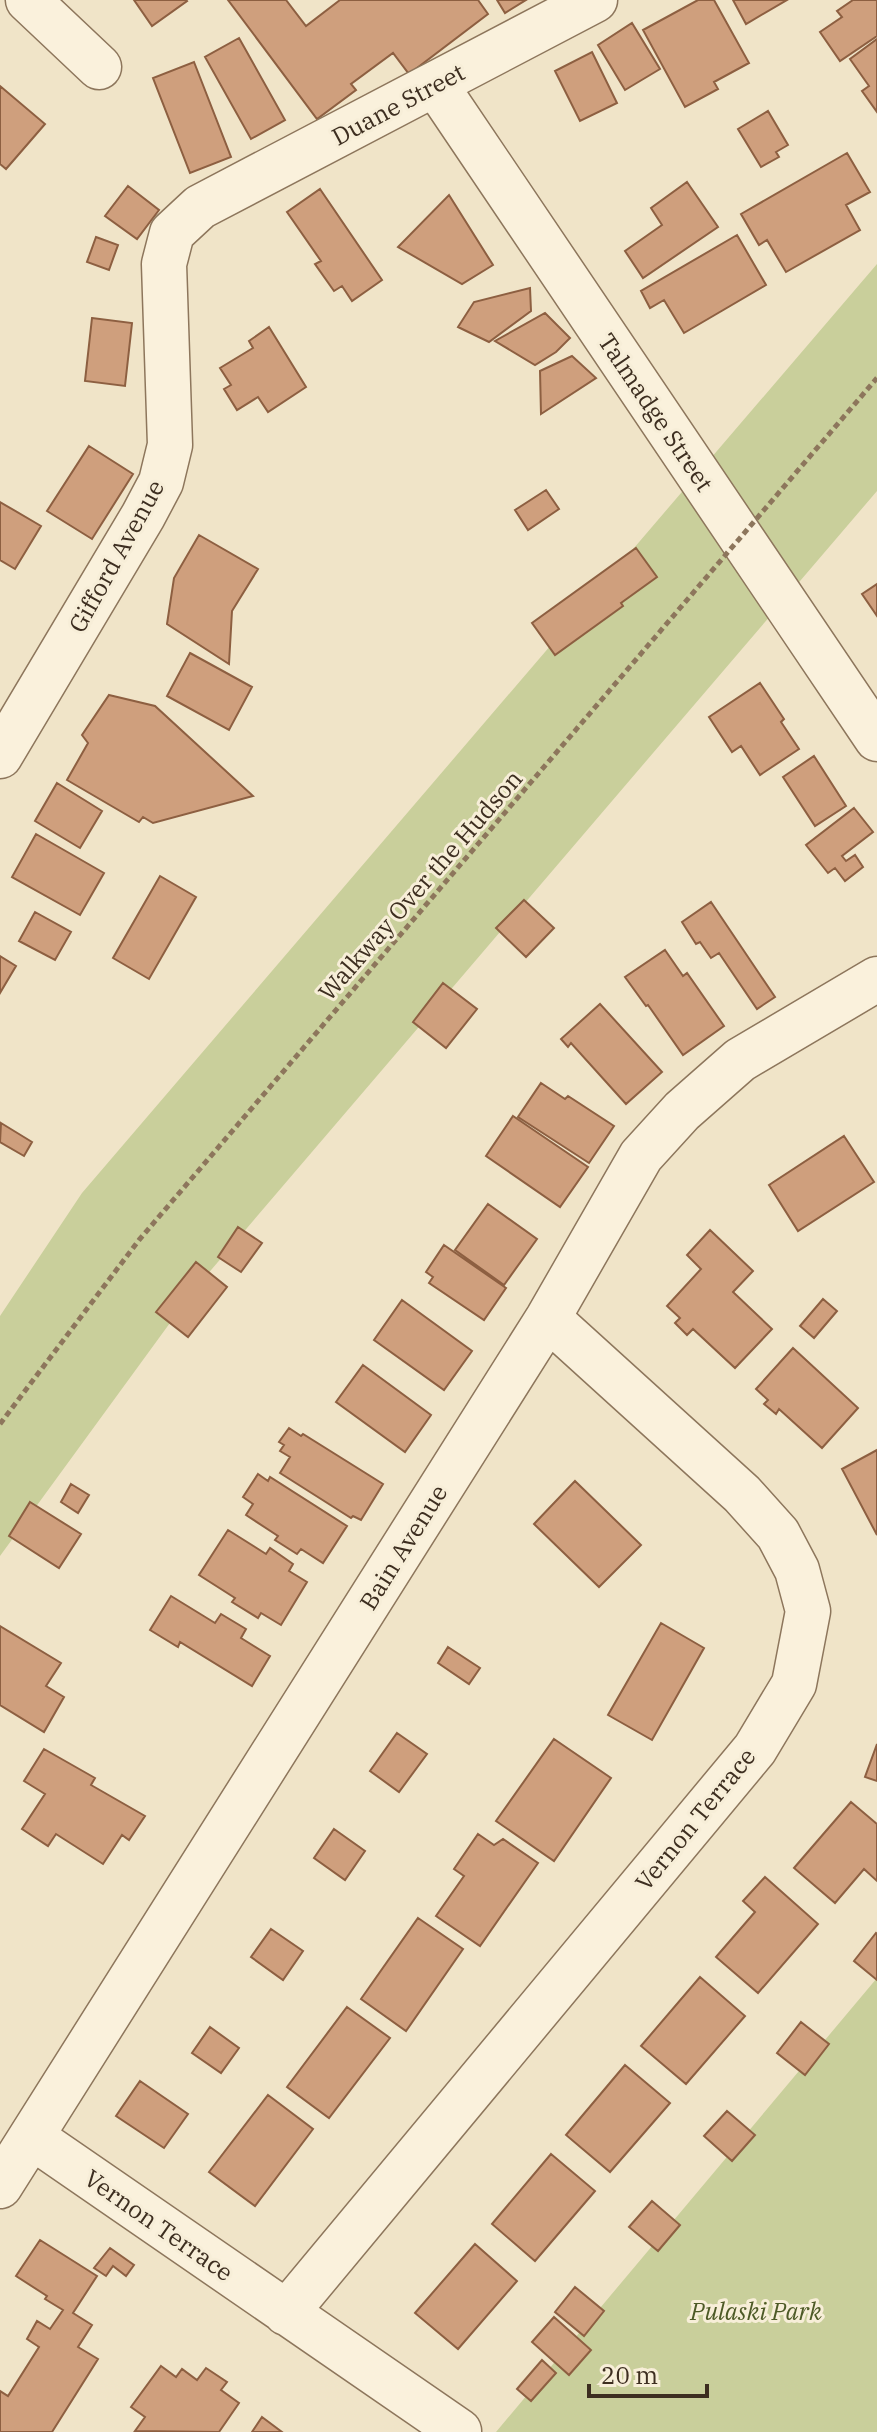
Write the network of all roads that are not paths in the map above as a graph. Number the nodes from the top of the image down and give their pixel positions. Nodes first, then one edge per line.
1 (28, 0) edge
2 (595, 0) edge
3 (99, 67) dead end
4 (435, 84) junction
5 (200, 207) joint
6 (877, 739) edge
7 (0, 756) edge
8 (877, 979) edge
9 (548, 1318) junction
10 (32, 2137) junction
11 (0, 2186) edge
12 (286, 2313) junction
13 (459, 2431) edge

1 - 3 street
2 - 4 street, Duane Street
4 - 5 street, Duane Street
4 - 6 street, Talmadge Street
5 - 7 street, Gifford Avenue
8 - 9 street, Bain Avenue
9 - 10 street, Bain Avenue
9 - 12 street, Vernon Terrace
10 - 11 street, Bain Avenue
10 - 12 street, Vernon Terrace
12 - 13 street, Vernon Terrace

